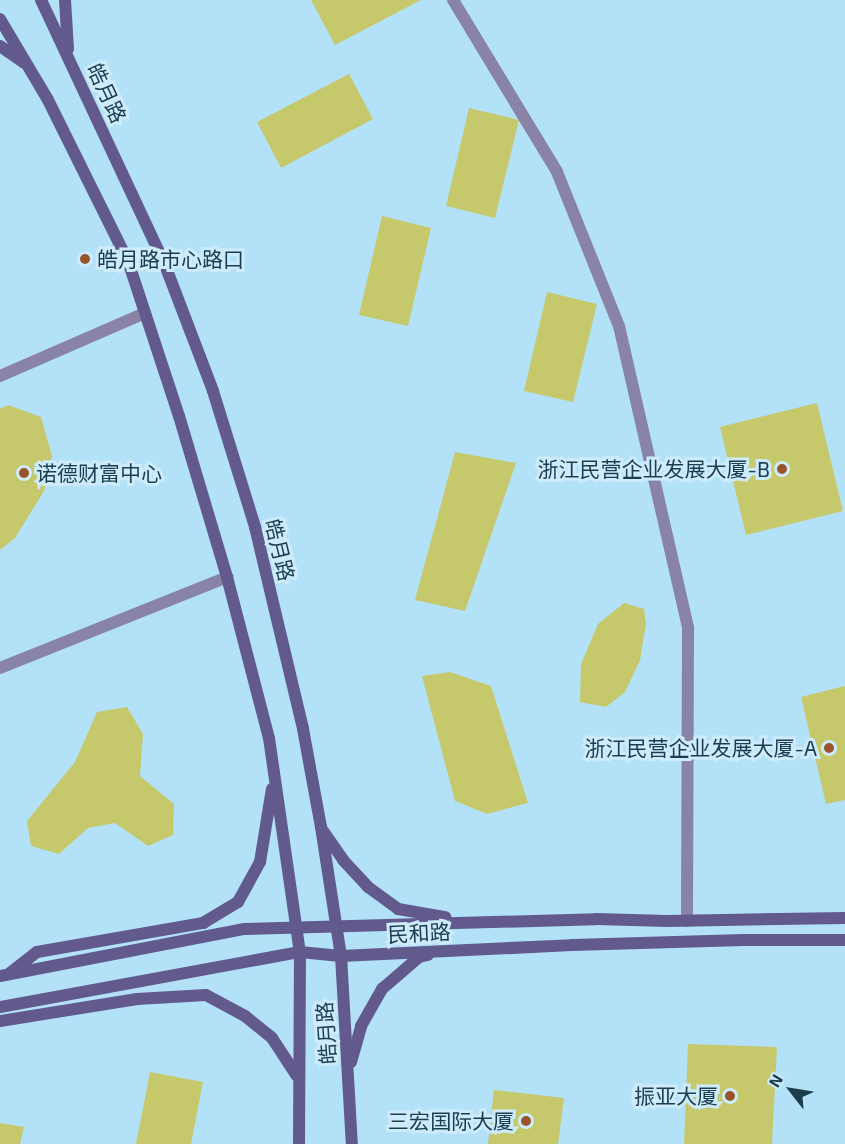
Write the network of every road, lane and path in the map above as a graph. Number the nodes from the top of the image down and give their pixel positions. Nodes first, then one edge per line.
1 (41, 0) edge
2 (65, 0) edge
3 (453, 0) edge
4 (0, 19) edge
5 (0, 46) edge
6 (68, 53) junction
7 (30, 67) junction
8 (145, 313) junction
9 (0, 376) edge
10 (227, 577) junction
11 (0, 668) edge
12 (274, 778) junction
13 (321, 827) junction
14 (845, 918) edge
15 (476, 921) junction
16 (687, 921) junction
17 (336, 926) junction
18 (296, 927) junction
19 (845, 940) edge
20 (454, 950) junction
21 (300, 952) junction
22 (341, 956) junction
23 (3, 975) edge
24 (0, 1007) edge
25 (0, 1022) edge
26 (348, 1072) junction
27 (297, 1076) junction
28 (298, 1144) edge
29 (352, 1144) edge

1 - 6 main road, 皓月路
2 - 6 main road
3 - 16 street
4 - 7 main road, 皓月路
5 - 7 main road
6 - 13 main road, 皓月路
7 - 8 main road, 皓月路
8 - 9 street
8 - 10 main road, 皓月路
10 - 11 street
10 - 12 main road, 皓月路
12 - 18 main road, 皓月路
12 - 23 main road
13 - 15 main road
13 - 17 main road, 皓月路
14 - 16 main road, 民和路
15 - 16 main road, 民和路
15 - 17 main road, 民和路
17 - 18 main road, 民和路
17 - 22 main road, 皓月路
18 - 21 main road, 皓月路
18 - 23 main road, 民和路
19 - 20 main road, 民和路
20 - 22 main road, 民和路
20 - 26 main road
21 - 22 main road, 民和路
21 - 24 main road, 民和路
21 - 27 main road, 皓月路
22 - 26 main road, 皓月路
25 - 27 main road
26 - 29 main road, 皓月路
27 - 28 main road, 皓月路

